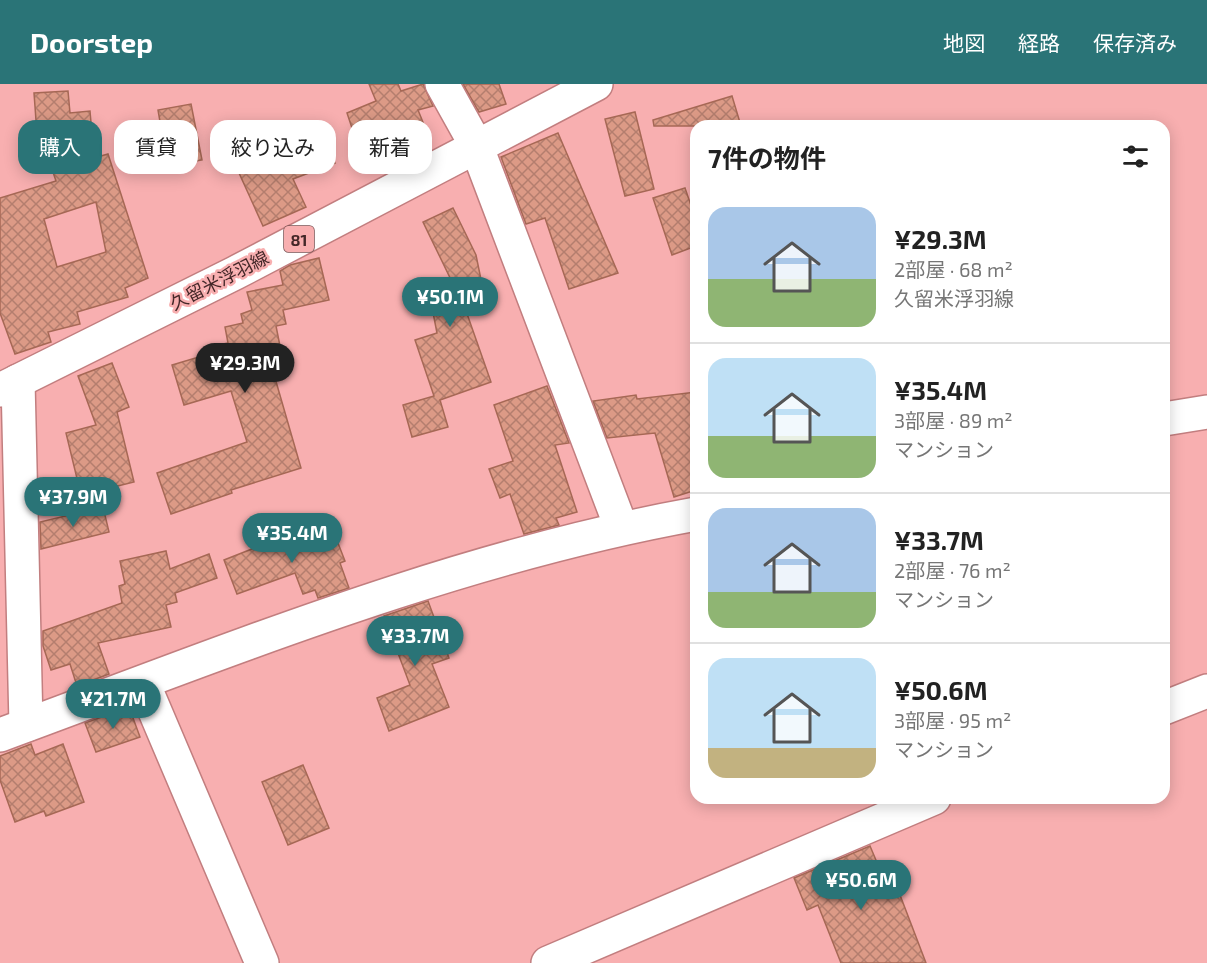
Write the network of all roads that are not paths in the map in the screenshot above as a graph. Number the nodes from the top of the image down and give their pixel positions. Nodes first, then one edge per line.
1 (442, 84) edge
2 (596, 84) edge
3 (476, 145) junction
4 (9, 386) edge
5 (1207, 412) edge
6 (1170, 418) edge
7 (690, 515) edge
8 (621, 527) junction
9 (143, 683) junction
10 (1207, 691) edge
11 (1170, 706) edge
12 (13, 730) edge
13 (920, 804) edge
14 (262, 963) edge
15 (548, 963) edge

1 - 3 street
2 - 3 street, 久留米浮羽線 / 81
3 - 4 street, 久留米浮羽線 / 81
3 - 8 street
4 - 12 street
5 - 6 street
7 - 8 street
8 - 9 street
9 - 12 street
9 - 14 street
10 - 11 street
13 - 15 street

